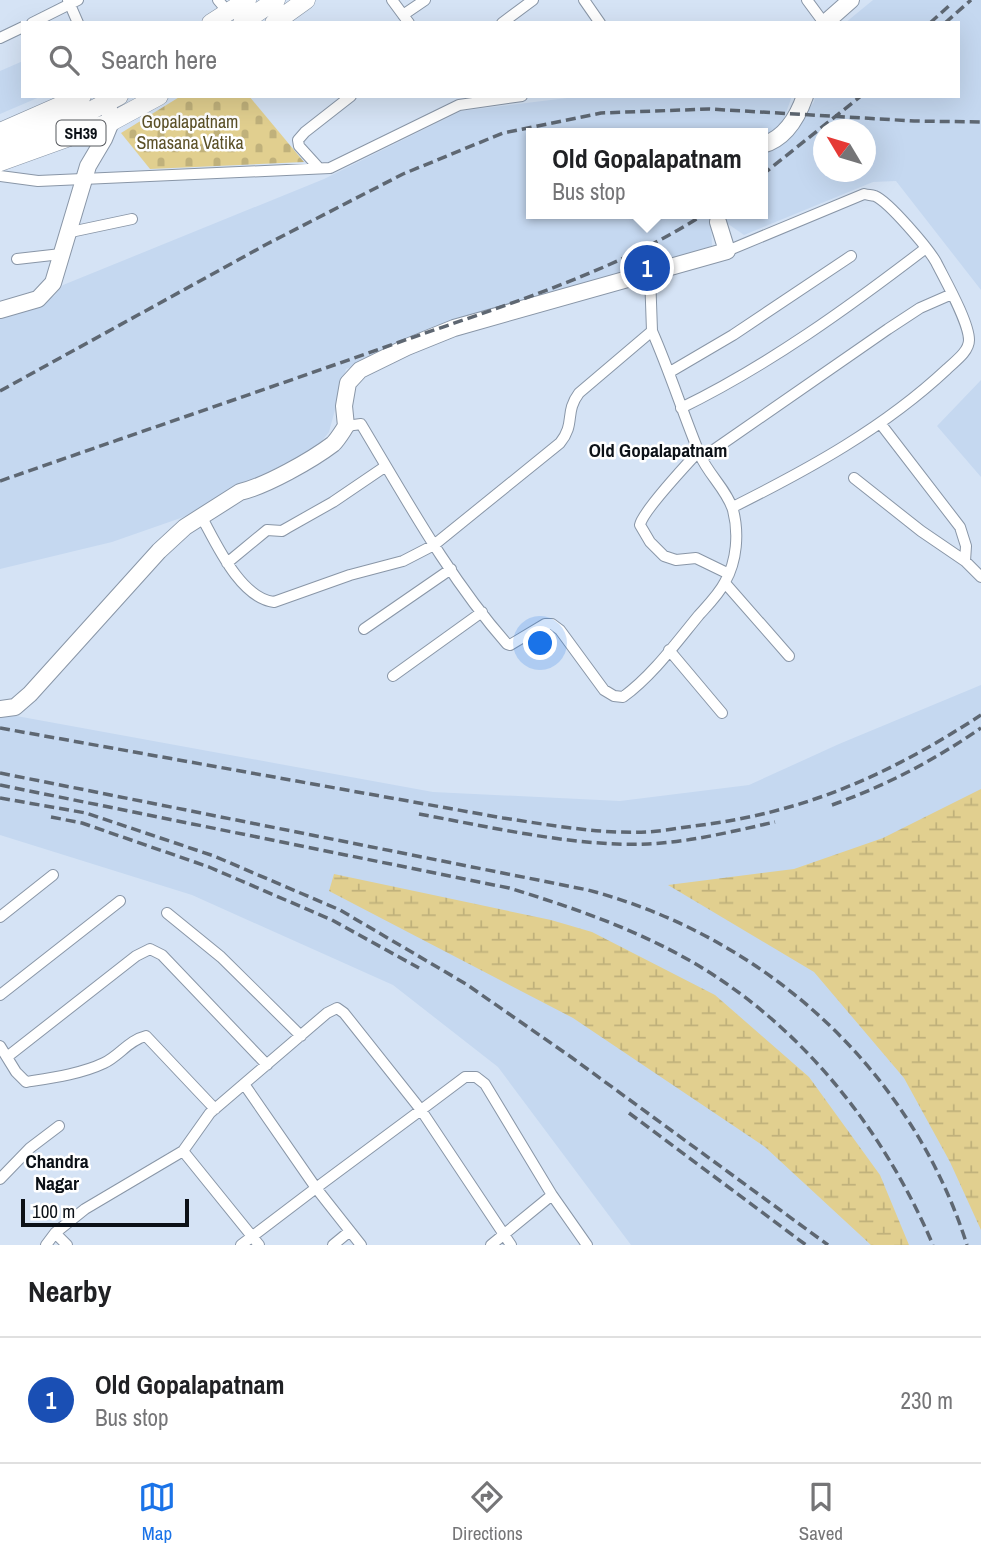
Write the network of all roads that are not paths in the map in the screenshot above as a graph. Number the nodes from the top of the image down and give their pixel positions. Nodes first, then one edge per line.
1 (247, 0) edge
2 (276, 0) edge
3 (306, 0) edge
4 (392, 0) edge
5 (425, 0) edge
6 (584, 0) edge
7 (807, 0) edge
8 (851, 0) edge
9 (72, 1) edge
10 (533, 1) edge
11 (230, 12) edge
12 (406, 19) edge
13 (36, 21) edge
14 (77, 21) edge
15 (214, 21) edge
16 (277, 21) edge
17 (505, 21) edge
18 (599, 21) edge
19 (823, 21) edge
20 (827, 21) edge
21 (21, 28) edge
22 (0, 38) edge
23 (77, 98) edge
24 (112, 98) edge
25 (155, 98) edge
26 (348, 98) edge
27 (500, 98) edge
28 (804, 98) edge
29 (470, 100) edge
30 (111, 122) junction
31 (0, 132) edge
32 (768, 144) edge
33 (0, 146) edge
34 (0, 162) edge
35 (319, 168) junction
36 (0, 176) edge
37 (84, 179) junction
38 (132, 219) dead end
39 (718, 222) dead end
40 (66, 233) junction
41 (926, 248) junction
42 (727, 251) junction
43 (61, 254) junction
44 (851, 256) dead end
45 (18, 259) dead end
46 (650, 274) junction
47 (952, 294) junction
48 (0, 310) edge
49 (652, 331) junction
50 (670, 372) junction
51 (681, 408) junction
52 (880, 423) junction
53 (346, 426) junction
54 (700, 455) junction
55 (386, 466) junction
56 (853, 478) dead end
57 (733, 508) junction
58 (201, 516) junction
59 (434, 545) junction
60 (965, 562) junction
61 (227, 564) junction
62 (451, 569) junction
63 (981, 577) edge
64 (727, 578) junction
65 (481, 612) junction
66 (364, 629) dead end
67 (669, 650) junction
68 (789, 656) dead end
69 (393, 676) dead end
70 (0, 709) edge
71 (722, 713) dead end
72 (53, 875) dead end
73 (120, 901) dead end
74 (167, 913) dead end
75 (0, 917) edge
76 (0, 995) edge
77 (301, 1036) junction
78 (0, 1046) edge
79 (7, 1057) junction
80 (267, 1065) junction
81 (244, 1084) junction
82 (215, 1109) junction
83 (421, 1110) junction
84 (60, 1126) dead end
85 (183, 1151) junction
86 (0, 1179) edge
87 (316, 1188) junction
88 (552, 1195) junction
89 (350, 1231) junction
90 (55, 1233) junction
91 (504, 1234) junction
92 (255, 1241) edge
93 (46, 1245) edge
94 (67, 1245) edge
95 (240, 1245) edge
96 (333, 1245) edge
97 (361, 1245) edge
98 (491, 1245) edge
99 (511, 1245) edge
100 (587, 1245) edge

1 - 11 main road
2 - 11 main road
3 - 16 main road
4 - 12 street
5 - 12 street
6 - 18 street
7 - 19 street
8 - 20 street
9 - 13 street
9 - 14 street
10 - 17 street
11 - 15 main road
21 - 22 street
23 - 31 main road, SH39
24 - 30 street
24 - 33 main road
25 - 30 main road, SH39
26 - 35 street
27 - 29 street
28 - 32 street
29 - 35 street
30 - 34 main road, SH39
30 - 37 street
35 - 37 street
36 - 37 street
37 - 40 street
38 - 40 street
39 - 42 street
40 - 43 street
41 - 42 street
41 - 47 street
41 - 51 street
42 - 46 street
43 - 45 street
43 - 48 street
44 - 50 street
46 - 49 street
46 - 53 street
47 - 52 street
47 - 54 street
49 - 50 street
49 - 59 street
50 - 51 street
51 - 54 street
52 - 57 street
52 - 60 street
53 - 55 street
53 - 58 street
54 - 57 street
54 - 64 street
55 - 59 street
55 - 61 street
56 - 60 street
57 - 64 street
58 - 61 street
58 - 70 street
59 - 61 street
59 - 62 street
60 - 63 street
62 - 65 street
62 - 66 street
64 - 67 street
64 - 68 street
65 - 67 street
65 - 69 street
67 - 71 street
72 - 75 street
73 - 76 street
74 - 77 street
77 - 80 street
77 - 83 street
78 - 79 street
79 - 80 street
79 - 82 street
80 - 81 street
81 - 82 street
81 - 87 street
82 - 85 street
83 - 87 street
83 - 88 street
83 - 91 street
84 - 86 street
85 - 90 street
85 - 92 street
87 - 89 street
87 - 92 street
88 - 91 street
88 - 100 street
89 - 96 street
89 - 97 street
90 - 93 street
90 - 94 street
91 - 98 street
91 - 99 street
92 - 95 street

